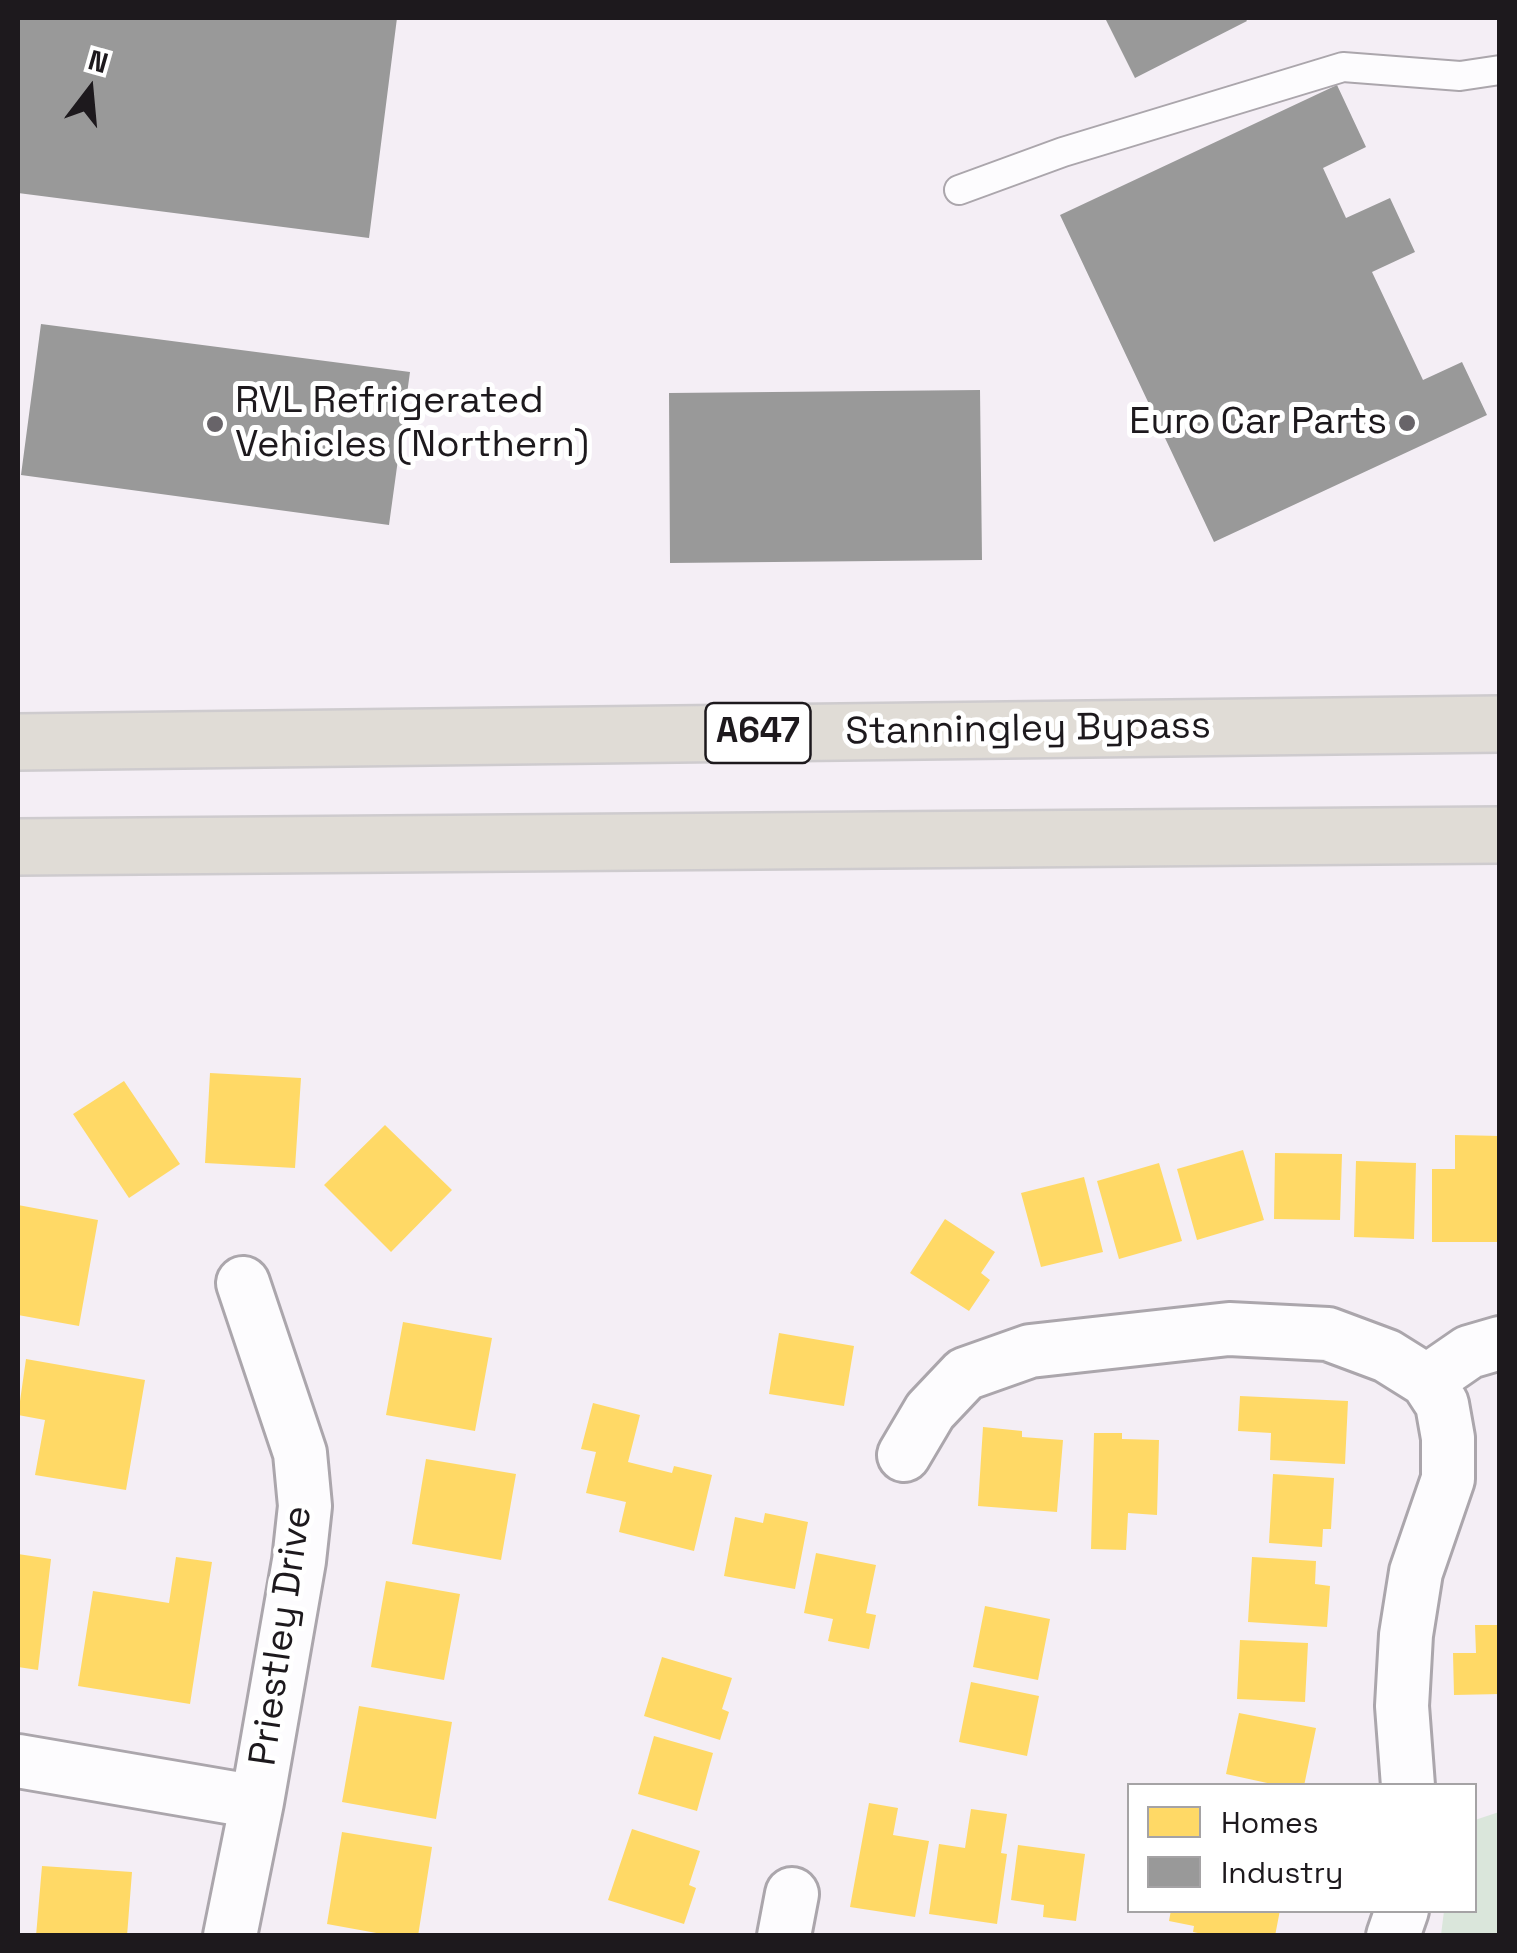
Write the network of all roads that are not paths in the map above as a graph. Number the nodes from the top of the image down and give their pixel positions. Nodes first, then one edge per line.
1 (1500, 70) edge
2 (959, 190) dead end
3 (1500, 724) edge
4 (18, 742) edge
5 (1500, 834) edge
6 (18, 847) edge
7 (243, 1283) dead end
8 (1500, 1343) edge
9 (1427, 1381) junction
10 (904, 1455) dead end
11 (18, 1761) edge
12 (1408, 1783) edge
13 (257, 1802) junction
14 (230, 1936) edge

1 - 2 lane
3 - 4 highway, Stanningley Bypass / A647
5 - 6 highway
7 - 13 street, Priestley Drive
8 - 9 street
9 - 10 street
9 - 12 street
11 - 13 street
13 - 14 street, Priestley Drive

